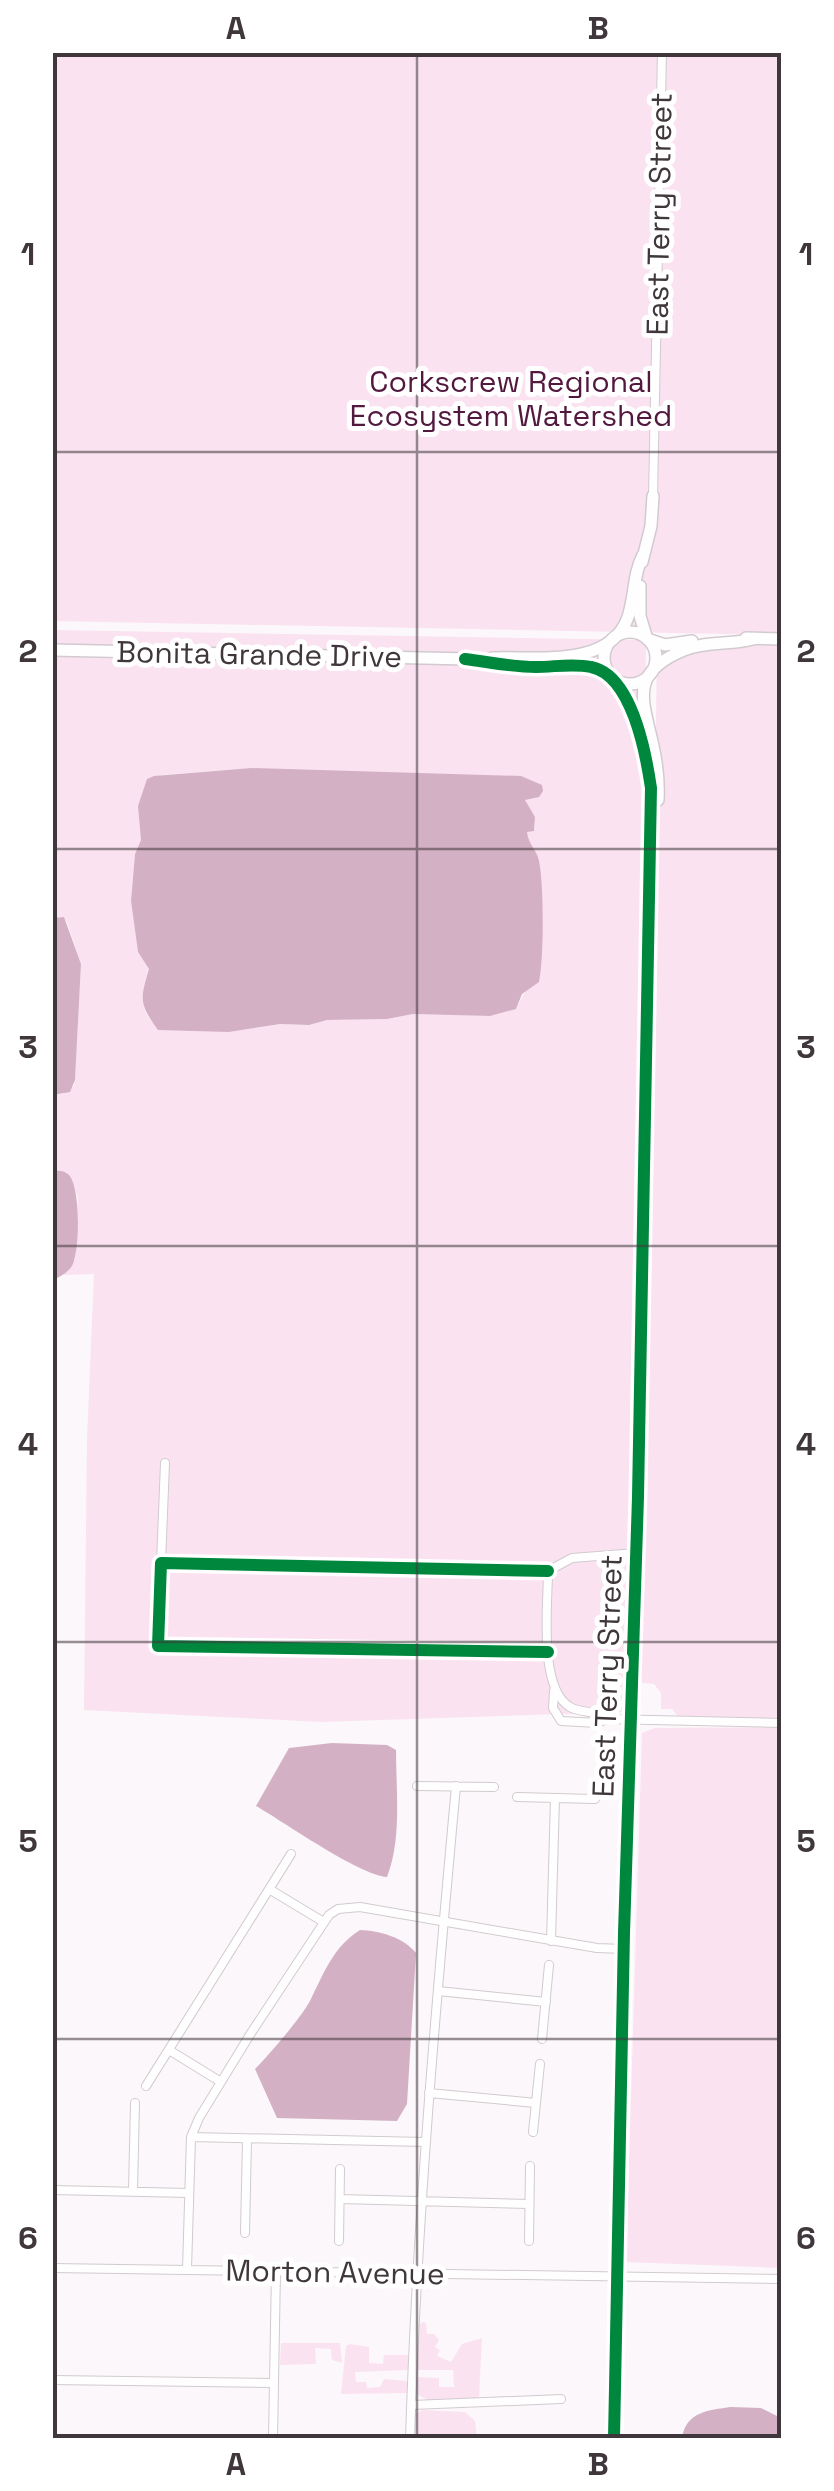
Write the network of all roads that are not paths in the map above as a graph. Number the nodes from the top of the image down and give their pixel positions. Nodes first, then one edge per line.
1 (662, 52) edge
2 (653, 496) joint
3 (644, 555) junction
4 (616, 636) junction
5 (647, 639) junction
6 (748, 639) junction
7 (782, 640) edge
8 (52, 650) edge
9 (465, 659) junction
10 (650, 674) junction
11 (612, 677) junction
12 (648, 914) junction
13 (166, 1464) dead end
14 (636, 1553) junction
15 (162, 1563) junction
16 (548, 1571) junction
17 (548, 1652) junction
18 (554, 1691) junction
19 (565, 1700) junction
20 (554, 1710) junction
21 (606, 1719) junction
22 (631, 1722) junction
23 (782, 1723) edge
24 (417, 1786) dead end
25 (456, 1786) junction
26 (494, 1787) dead end
27 (517, 1797) dead end
28 (555, 1798) junction
29 (596, 1799) dead end
30 (292, 1854) dead end
31 (269, 1889) junction
32 (322, 1921) junction
33 (446, 1922) junction
34 (551, 1941) junction
35 (624, 1950) junction
36 (549, 1965) dead end
37 (438, 1991) junction
38 (546, 2002) junction
39 (542, 2039) dead end
40 (168, 2050) junction
41 (540, 2064) dead end
42 (221, 2082) junction
43 (146, 2086) dead end
44 (429, 2093) junction
45 (135, 2103) dead end
46 (536, 2103) junction
47 (533, 2132) dead end
48 (190, 2137) junction
49 (247, 2140) junction
50 (424, 2142) junction
51 (530, 2166) dead end
52 (340, 2169) dead end
53 (52, 2190) edge
54 (133, 2191) junction
55 (189, 2192) junction
56 (340, 2199) junction
57 (421, 2202) junction
58 (529, 2204) junction
59 (245, 2233) dead end
60 (339, 2241) dead end
61 (528, 2241) dead end
62 (52, 2268) edge
63 (188, 2270) junction
64 (276, 2271) junction
65 (415, 2273) junction
66 (617, 2276) junction
67 (782, 2279) edge
68 (52, 2380) edge
69 (274, 2383) junction
70 (562, 2399) dead end
71 (412, 2405) junction
72 (273, 2438) edge
73 (410, 2438) edge
74 (614, 2438) edge

1 - 2 street, East Terry Street
2 - 3 street, East Terry Street
3 - 4 street, East Terry Street
3 - 5 street, East Terry Street
4 - 5 street
4 - 9 street, Bonita Grande Drive
4 - 11 street
5 - 6 street
5 - 10 street
6 - 7 street
6 - 10 street
8 - 9 street, Bonita Grande Drive
9 - 11 street, Bonita Grande Drive
10 - 11 street
10 - 12 street, East Terry Street
11 - 12 street, East Terry Street
12 - 14 street, East Terry Street
13 - 15 street
14 - 16 street
14 - 22 street, East Terry Street
15 - 16 street
15 - 17 street
16 - 17 street
17 - 18 street
18 - 19 street
18 - 20 street
19 - 20 street
19 - 21 street
20 - 21 street
21 - 22 street
22 - 23 street
22 - 35 street, East Terry Street
24 - 25 street
25 - 26 street
25 - 33 street
27 - 28 street
28 - 29 street
28 - 34 street
30 - 31 street
31 - 32 street
31 - 40 street
32 - 33 street
32 - 42 street
33 - 34 street
33 - 37 street
34 - 35 street
35 - 66 street, East Terry Street
36 - 38 street
37 - 38 street
37 - 44 street
38 - 39 street
40 - 42 street
40 - 43 street
41 - 46 street
42 - 48 street
44 - 46 street
44 - 50 street
45 - 54 street
46 - 47 street
48 - 49 street
48 - 55 street
49 - 50 street
49 - 59 street
50 - 57 street
51 - 58 street
52 - 56 street
53 - 54 street
54 - 55 street
55 - 63 street
56 - 57 street
56 - 60 street
57 - 58 street
57 - 65 street
58 - 61 street
62 - 63 street, Morton Avenue
63 - 64 street, Morton Avenue
64 - 65 street, Morton Avenue
64 - 69 street
65 - 66 street, Morton Avenue
65 - 71 street
66 - 67 street, Morton Avenue
66 - 74 street, East Terry Street
68 - 69 street
69 - 72 street
70 - 71 street
71 - 73 street

